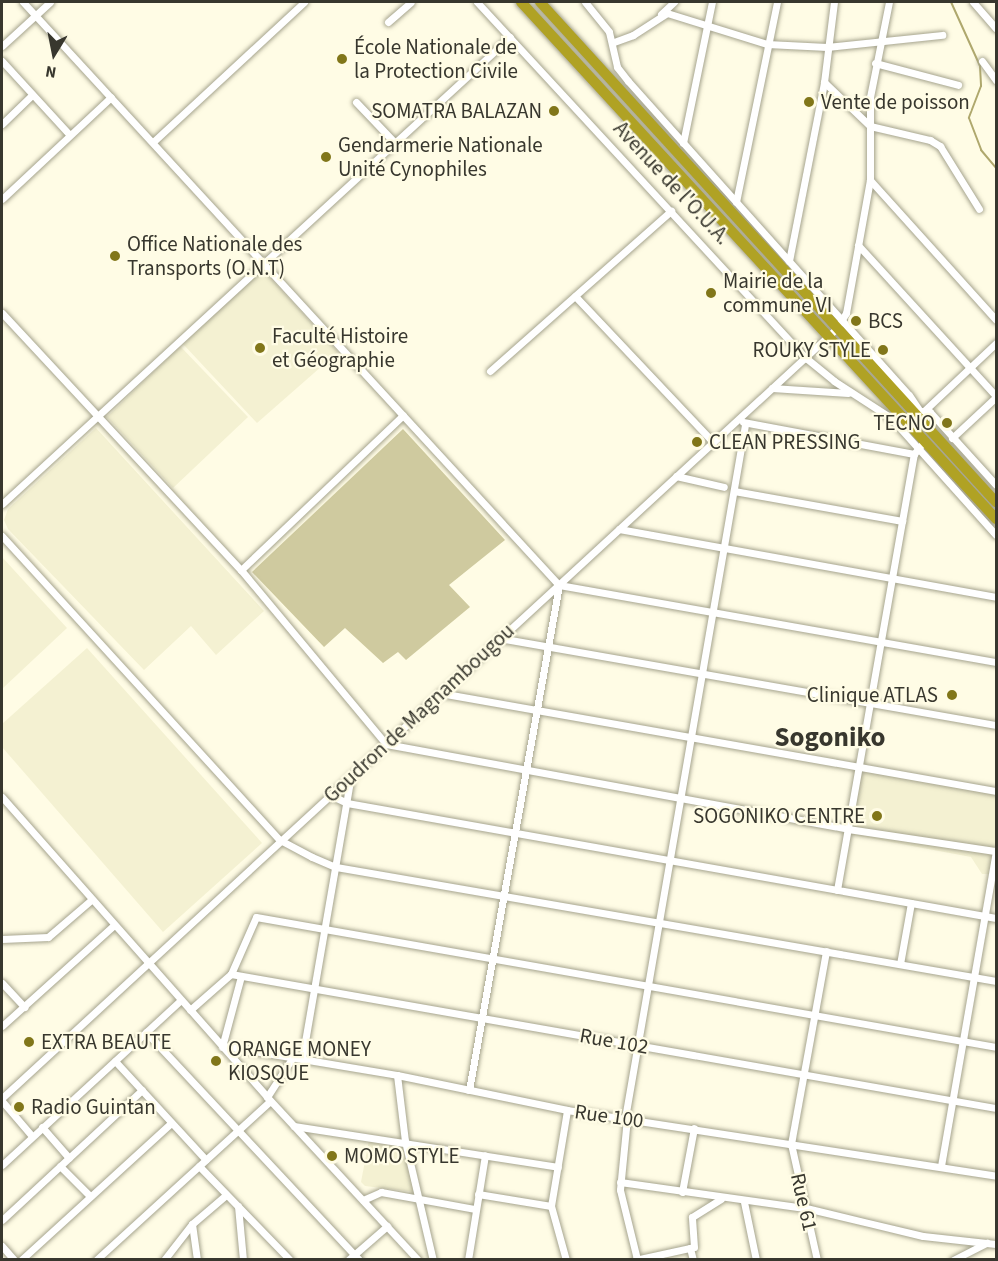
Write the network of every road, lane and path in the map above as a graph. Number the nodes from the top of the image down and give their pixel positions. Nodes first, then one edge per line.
1 (23, 2) edge
2 (50, 2) edge
3 (304, 2) edge
4 (411, 2) edge
5 (477, 2) edge
6 (521, 2) edge
7 (540, 2) edge
8 (585, 2) edge
9 (674, 2) edge
10 (712, 2) edge
11 (777, 2) edge
12 (834, 2) edge
13 (889, 2) edge
14 (973, 2) edge
15 (36, 15) junction
16 (659, 16) junction
17 (388, 22) dead end
18 (709, 25) junction
19 (996, 28) edge
20 (942, 35) dead end
21 (510, 37) junction
22 (880, 39) junction
23 (614, 42) junction
24 (767, 44) junction
25 (2, 46) edge
26 (828, 47) junction
27 (2, 61) edge
28 (982, 62) dead end
29 (875, 63) junction
30 (996, 80) edge
31 (824, 82) junction
32 (958, 85) dead end
33 (32, 95) junction
34 (111, 97) junction
35 (356, 102) dead end
36 (2, 124) edge
37 (870, 126) junction
38 (69, 134) junction
39 (153, 142) junction
40 (683, 143) junction
41 (394, 144) junction
42 (870, 180) junction
43 (2, 199) edge
44 (736, 202) junction
45 (979, 209) dead end
46 (671, 211) junction
47 (858, 245) junction
48 (789, 261) junction
49 (264, 263) junction
50 (575, 296) junction
51 (2, 313) edge
52 (996, 320) edge
53 (836, 328) junction
54 (996, 343) edge
55 (806, 358) junction
56 (970, 368) junction
57 (490, 370) dead end
58 (772, 388) junction
59 (854, 394) junction
60 (996, 397) edge
61 (923, 411) junction
62 (403, 415) junction
63 (97, 417) junction
64 (739, 417) junction
65 (745, 424) junction
66 (934, 434) junction
67 (952, 438) junction
68 (713, 442) junction
69 (921, 444) junction
70 (914, 454) junction
71 (676, 476) junction
72 (996, 485) edge
73 (724, 486) dead end
74 (734, 491) junction
75 (996, 502) edge
76 (2, 504) edge
77 (996, 519) edge
78 (902, 521) junction
79 (619, 529) junction
80 (996, 535) edge
81 (2, 536) edge
82 (724, 548) junction
83 (241, 570) junction
84 (892, 578) junction
85 (559, 585) junction
86 (996, 597) edge
87 (713, 612) junction
88 (499, 638) junction
89 (881, 642) junction
90 (548, 647) junction
91 (996, 662) edge
92 (702, 674) junction
93 (440, 693) junction
94 (870, 703) junction
95 (537, 710) junction
96 (996, 724) edge
97 (692, 737) junction
98 (387, 744) junction
99 (858, 764) junction
100 (527, 769) junction
101 (351, 776) junction
102 (996, 791) edge
103 (330, 795) junction
104 (681, 796) junction
105 (2, 797) edge
106 (346, 803) junction
107 (9, 806) junction
108 (2, 813) edge
109 (848, 830) junction
110 (515, 833) junction
111 (280, 840) junction
112 (996, 851) edge
113 (670, 860) junction
114 (336, 867) junction
115 (837, 890) junction
116 (504, 896) junction
117 (91, 900) junction
118 (911, 903) junction
119 (985, 916) junction
120 (996, 918) edge
121 (660, 923) junction
122 (114, 925) junction
123 (325, 929) junction
124 (2, 939) edge
125 (826, 951) junction
126 (493, 959) junction
127 (148, 962) junction
128 (900, 964) junction
129 (231, 974) junction
130 (241, 976) junction
131 (974, 977) junction
132 (996, 981) edge
133 (2, 982) edge
134 (649, 986) junction
135 (315, 989) junction
136 (181, 1000) junction
137 (24, 1007) junction
138 (190, 1010) junction
139 (815, 1015) junction
140 (483, 1018) junction
141 (2, 1026) edge
142 (146, 1032) junction
143 (963, 1041) junction
144 (223, 1046) junction
145 (639, 1046) junction
146 (996, 1047) edge
147 (293, 1058) junction
148 (302, 1059) junction
149 (115, 1061) junction
150 (397, 1075) junction
151 (804, 1075) junction
152 (142, 1090) junction
153 (469, 1090) junction
154 (2, 1099) edge
155 (269, 1099) junction
156 (953, 1101) junction
157 (996, 1108) edge
158 (567, 1110) junction
159 (626, 1118) junction
160 (171, 1123) junction
161 (294, 1126) junction
162 (42, 1128) junction
163 (694, 1128) junction
164 (236, 1132) junction
165 (32, 1137) junction
166 (405, 1141) junction
167 (791, 1144) junction
168 (485, 1155) junction
169 (69, 1158) junction
170 (206, 1160) junction
171 (2, 1165) edge
172 (60, 1166) junction
173 (199, 1166) junction
174 (941, 1166) junction
175 (558, 1167) junction
176 (996, 1176) edge
177 (620, 1182) junction
178 (682, 1192) junction
179 (478, 1194) junction
180 (226, 1195) junction
181 (90, 1196) junction
182 (721, 1198) junction
183 (420, 1199) junction
184 (363, 1200) junction
185 (744, 1202) junction
186 (238, 1206) junction
187 (551, 1206) junction
188 (806, 1208) junction
189 (476, 1209) junction
190 (2, 1220) edge
191 (192, 1224) junction
192 (387, 1226) junction
193 (987, 1243) junction
194 (996, 1244) edge
195 (2, 1246) edge
196 (690, 1248) junction
197 (353, 1258) edge
198 (636, 1259) edge
199 (14, 1260) edge
200 (21, 1260) edge
201 (96, 1260) edge
202 (164, 1260) edge
203 (197, 1260) edge
204 (243, 1260) edge
205 (290, 1260) edge
206 (418, 1260) edge
207 (433, 1260) edge
208 (468, 1260) edge
209 (566, 1260) edge
210 (693, 1260) edge
211 (756, 1260) edge
212 (818, 1260) edge
213 (953, 1260) edge

1 - 15 street
2 - 15 street
3 - 39 street
4 - 17 street
5 - 21 street, Avenue de l'O.U.A.
6 - 53 highway, Avenue de l'O.U.A.
7 - 53 highway, Avenue de l'O.U.A.
8 - 23 street, Avenue de l'O.U.A.
9 - 16 street
10 - 18 street
11 - 24 street
12 - 26 street
13 - 22 street
14 - 19 street
15 - 25 street
15 - 34 street
16 - 18 street
16 - 23 street
18 - 24 street
18 - 40 street
20 - 22 street
21 - 41 street
21 - 46 street, Avenue de l'O.U.A.
22 - 26 street
22 - 29 street
23 - 40 street, Avenue de l'O.U.A.
24 - 26 street
24 - 44 street
26 - 31 street
27 - 33 street
28 - 30 street
29 - 32 street
29 - 37 street
31 - 37 street
31 - 48 street
33 - 36 street
33 - 38 street
34 - 38 street
34 - 39 street
35 - 41 street
37 - 42 street
37 - 45 street
38 - 43 street
39 - 49 street
40 - 44 street, Avenue de l'O.U.A.
41 - 49 street
42 - 47 street
42 - 52 street
44 - 48 street, Avenue de l'O.U.A.
46 - 50 street
46 - 55 street, Avenue de l'O.U.A.
47 - 53 street
47 - 56 street
48 - 53 street, Avenue de l'O.U.A.
49 - 62 street
49 - 63 street
50 - 57 street
50 - 68 street
51 - 63 street
53 - 55 street, Goudron de Magnambougou
53 - 61 street, Avenue de l'O.U.A.
53 - 66 highway, Avenue de l'O.U.A.
53 - 69 highway, Avenue de l'O.U.A.
54 - 56 street
55 - 58 street, Goudron de Magnambougou
55 - 59 street, Avenue de l'O.U.A.
56 - 60 street
56 - 61 street
58 - 59 street
58 - 64 street, Goudron de Magnambougou
59 - 69 street, Avenue de l'O.U.A.
60 - 67 street
61 - 66 street
61 - 67 street, Avenue de l'O.U.A.
62 - 83 street
62 - 85 street
63 - 76 street
63 - 83 street
64 - 65 street
64 - 68 street, Goudron de Magnambougou
65 - 70 street
65 - 74 street
66 - 75 highway, Avenue de l'O.U.A.
67 - 72 street, Avenue de l'O.U.A.
68 - 71 street, Goudron de Magnambougou
69 - 70 street
69 - 77 highway, Avenue de l'O.U.A.
69 - 80 street, Avenue de l'O.U.A.
70 - 78 street
71 - 73 street
71 - 79 street, Goudron de Magnambougou
74 - 78 street
74 - 82 street
78 - 84 street
79 - 82 street
79 - 85 street, Goudron de Magnambougou
81 - 111 street
82 - 84 street
82 - 87 street
83 - 98 street
84 - 86 street
84 - 89 street
85 - 87 street
85 - 88 street, Goudron de Magnambougou
85 - 90 street
87 - 89 street
87 - 92 street
88 - 90 street
88 - 93 street, Goudron de Magnambougou
89 - 91 street
89 - 94 street
90 - 92 street
90 - 95 street
92 - 94 street
92 - 97 street
93 - 95 street
93 - 98 street, Goudron de Magnambougou
94 - 96 street
94 - 99 street
95 - 97 street
95 - 100 street
97 - 99 street
97 - 104 street
98 - 100 street
98 - 101 street, Goudron de Magnambougou
99 - 102 street
99 - 109 street
100 - 104 street
100 - 110 street
101 - 103 street, Goudron de Magnambougou
101 - 106 street
103 - 106 street
103 - 111 street, Goudron de Magnambougou
104 - 109 street
104 - 113 street
105 - 107 street
106 - 110 street
106 - 114 street
107 - 108 street
107 - 117 street
109 - 112 street
109 - 115 street
110 - 113 street
110 - 116 street
111 - 114 street
111 - 127 street, Goudron de Magnambougou
112 - 119 street
113 - 115 street
113 - 121 street
114 - 116 street
114 - 123 street
115 - 118 street
116 - 121 street
116 - 126 street
117 - 122 street
117 - 124 street
118 - 119 street
118 - 128 street
119 - 120 street
119 - 131 street
121 - 125 street
121 - 134 street
122 - 127 street
122 - 137 street
123 - 126 street
123 - 129 street
123 - 135 street
125 - 128 street
125 - 139 street
126 - 134 street
126 - 140 street
127 - 136 street
127 - 154 street, Goudron de Magnambougou
128 - 131 street
129 - 130 street, Rue 102
129 - 138 street
130 - 135 street, Rue 102
130 - 144 street
131 - 132 street
131 - 143 street
133 - 137 street
134 - 139 street
134 - 145 street
135 - 140 street, Rue 102
135 - 148 street
136 - 138 street
136 - 142 street
137 - 141 street
138 - 144 street
139 - 143 street
139 - 151 street
140 - 145 street, Rue 102
140 - 153 street
142 - 149 street
142 - 164 street
143 - 146 street
143 - 156 street
144 - 147 street, Rue 100
144 - 155 street
145 - 151 street, Rue 102
145 - 159 street
147 - 148 street, Rue 100
147 - 155 street
148 - 150 street, Rue 100
149 - 152 street
149 - 162 street
150 - 153 street, Rue 100
150 - 166 street
151 - 156 street, Rue 102
151 - 167 street
152 - 160 street
152 - 169 street
153 - 158 street, Rue 100
154 - 165 street
155 - 161 street
155 - 164 street
156 - 157 street, Rue 102
156 - 174 street
158 - 159 street, Rue 100
158 - 175 street
159 - 163 street, Rue 100
159 - 177 street
160 - 170 street
160 - 181 street
161 - 166 street
161 - 184 street
162 - 165 street
162 - 169 street
163 - 167 street, Rue 100
163 - 178 street
164 - 170 street
164 - 197 street
165 - 171 street
166 - 168 street
166 - 183 street
167 - 174 street, Rue 100
167 - 188 street, Rue 61
168 - 175 street
168 - 179 street
169 - 172 street
170 - 173 street
172 - 181 street
172 - 190 street
173 - 180 street
173 - 201 street
174 - 176 street, Rue 100
175 - 187 street
177 - 178 street
177 - 198 street
178 - 182 street
179 - 187 street
179 - 189 street
180 - 186 street
180 - 191 street
181 - 200 street
182 - 185 street
182 - 196 street
183 - 184 street
183 - 189 street
183 - 207 street
184 - 192 street
185 - 188 street
185 - 211 street
186 - 204 street
186 - 205 street
187 - 209 street
188 - 193 street
188 - 212 street, Rue 61
189 - 208 street
191 - 202 street
191 - 203 street
192 - 197 street
192 - 206 street
193 - 194 street
193 - 213 street
195 - 199 street
196 - 198 street
196 - 210 street

